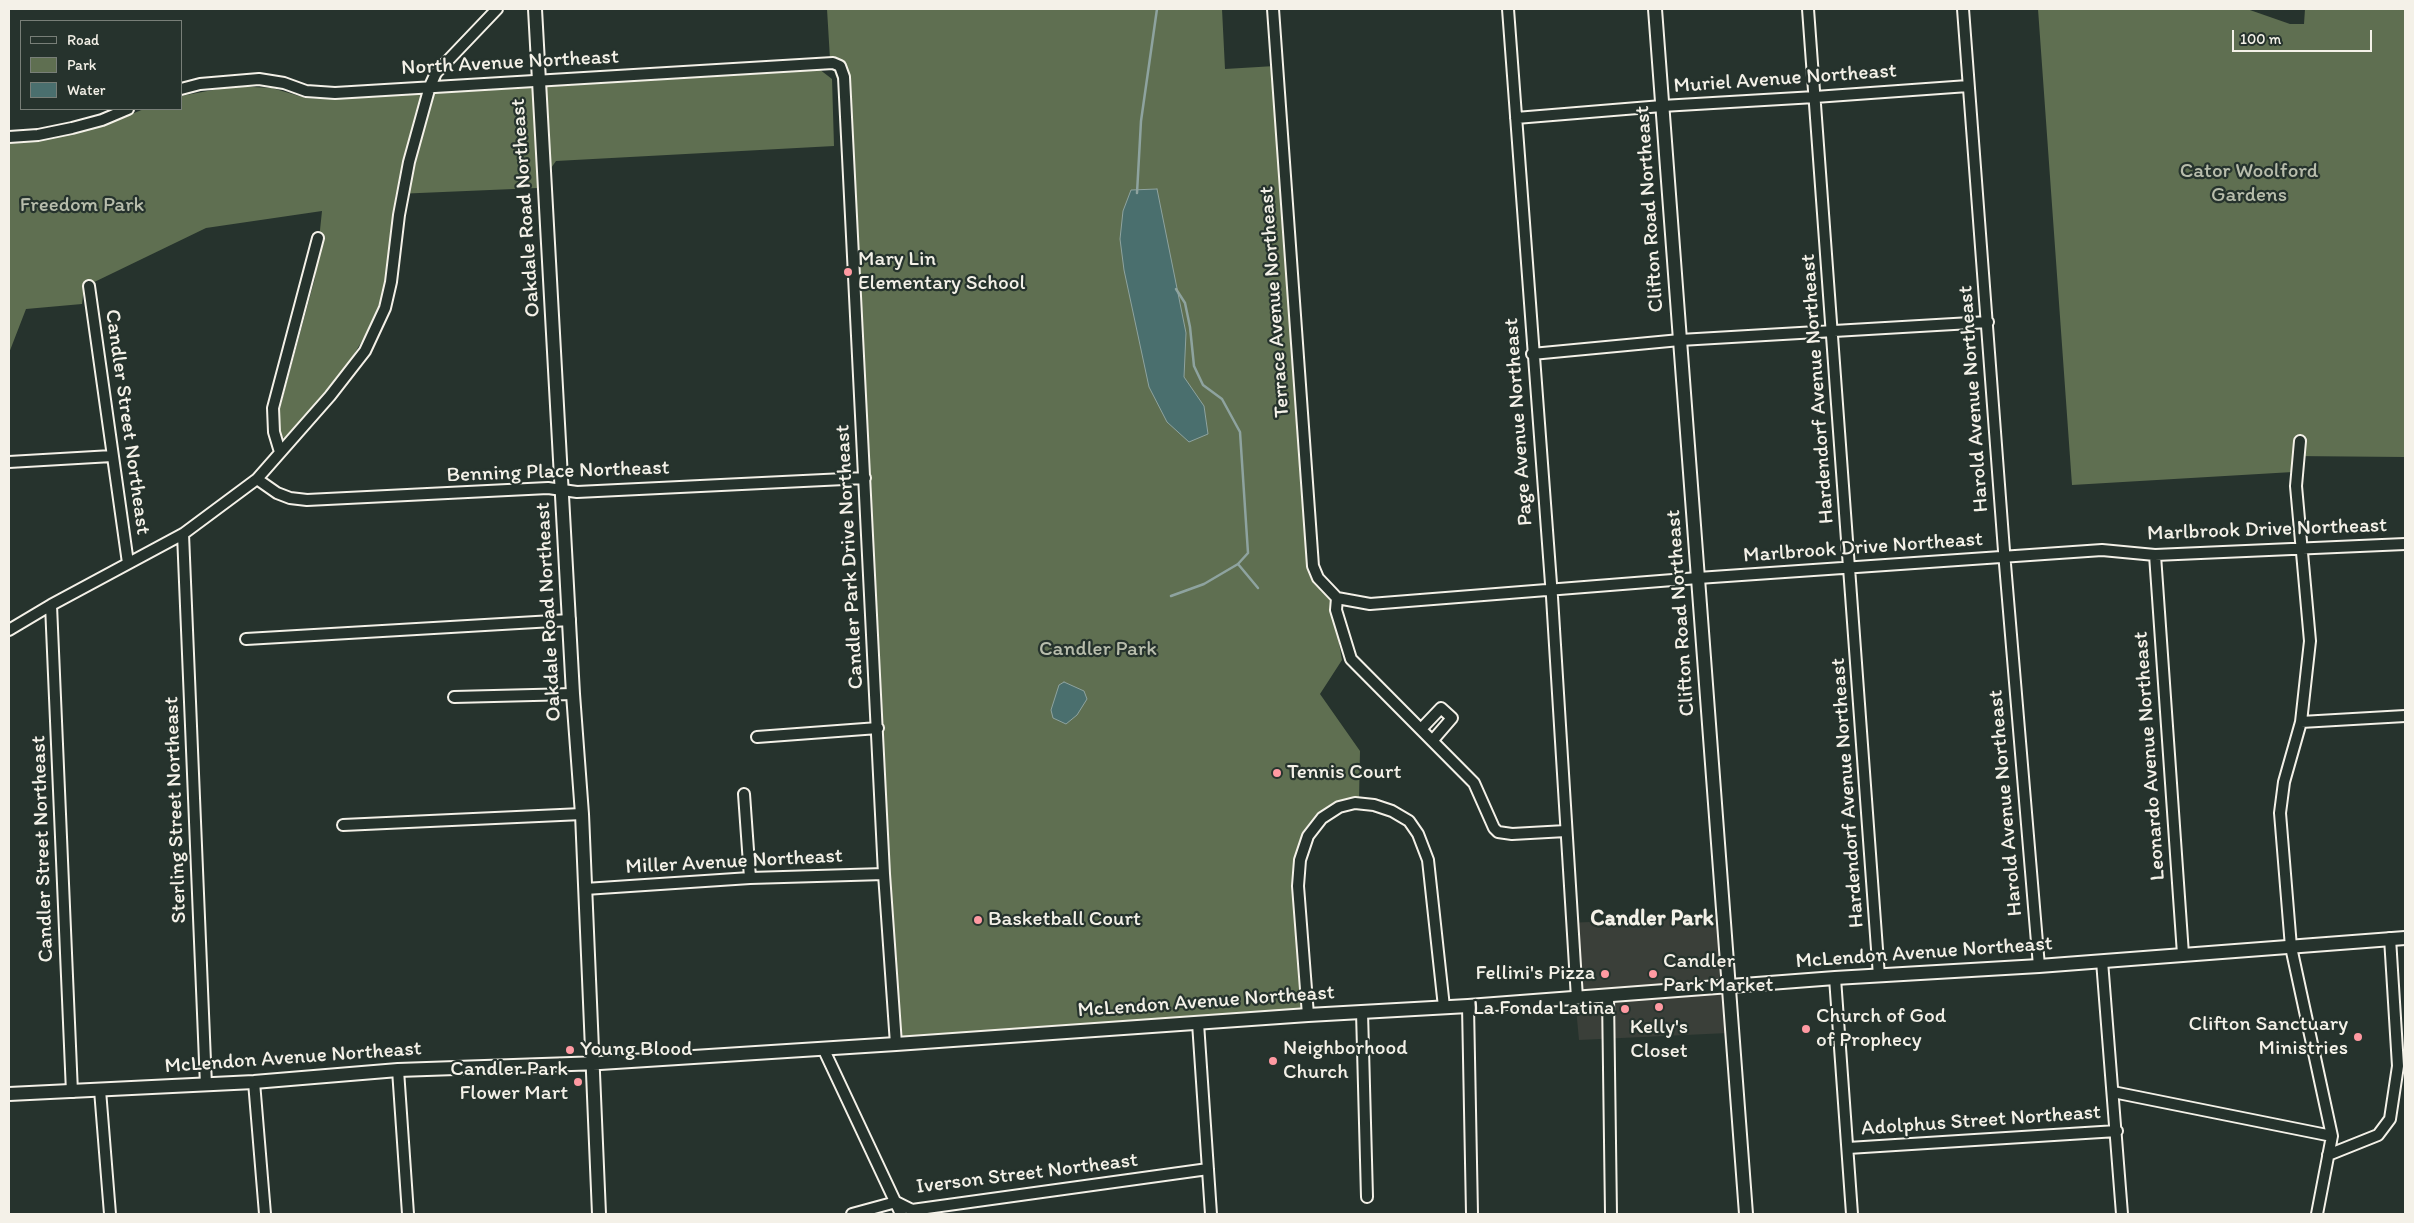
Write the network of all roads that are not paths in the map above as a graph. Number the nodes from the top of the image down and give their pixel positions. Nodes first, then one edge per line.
1 (497, 9) edge
2 (535, 9) edge
3 (1273, 9) edge
4 (1508, 9) edge
5 (1656, 9) edge
6 (1808, 9) edge
7 (1963, 9) edge
8 (841, 68) joint
9 (538, 80) junction
10 (430, 86) junction
11 (1968, 86) junction
12 (182, 89) edge
13 (1815, 97) junction
14 (1662, 106) junction
15 (126, 110) edge
16 (1516, 118) junction
17 (9, 137) edge
18 (318, 238) dead end
19 (89, 286) dead end
20 (1988, 322) junction
21 (1833, 331) junction
22 (1680, 340) junction
23 (1532, 354) junction
24 (2300, 442) dead end
25 (280, 452) junction
26 (112, 456) junction
27 (9, 462) edge
28 (866, 478) junction
29 (257, 479) junction
30 (563, 490) junction
31 (183, 534) junction
32 (2405, 544) edge
33 (2301, 548) junction
34 (2155, 555) junction
35 (2004, 558) junction
36 (128, 563) junction
37 (1851, 569) junction
38 (1698, 578) junction
39 (1551, 591) junction
40 (1337, 598) junction
41 (51, 605) junction
42 (570, 620) junction
43 (10, 626) edge
44 (246, 639) dead end
45 (573, 694) junction
46 (454, 696) dead end
47 (2405, 716) edge
48 (2301, 722) junction
49 (878, 728) junction
50 (1421, 729) junction
51 (757, 737) dead end
52 (1433, 740) junction
53 (744, 794) dead end
54 (582, 814) junction
55 (342, 825) dead end
56 (1566, 832) junction
57 (884, 874) junction
58 (750, 878) junction
59 (585, 888) junction
60 (2390, 938) junction
61 (2405, 938) edge
62 (2290, 947) junction
63 (2183, 954) junction
64 (2102, 961) junction
65 (2039, 966) junction
66 (1879, 976) junction
67 (1835, 978) junction
68 (1728, 986) junction
69 (1608, 996) junction
70 (1577, 998) junction
71 (1468, 1006) junction
72 (1444, 1007) junction
73 (1362, 1012) junction
74 (1308, 1015) junction
75 (1198, 1023) junction
76 (896, 1044) junction
77 (823, 1048) junction
78 (593, 1063) junction
79 (398, 1070) junction
80 (254, 1082) junction
81 (206, 1085) junction
82 (100, 1090) junction
83 (72, 1092) junction
84 (2113, 1092) junction
85 (9, 1094) edge
86 (2117, 1131) junction
87 (2332, 1136) junction
88 (1848, 1148) junction
89 (2328, 1155) junction
90 (1208, 1169) junction
91 (1367, 1197) dead end
92 (896, 1202) junction
93 (110, 1214) edge
94 (265, 1214) edge
95 (408, 1214) edge
96 (599, 1214) edge
97 (852, 1214) edge
98 (901, 1214) edge
99 (1211, 1214) edge
100 (1472, 1214) edge
101 (1611, 1214) edge
102 (1746, 1214) edge
103 (1852, 1214) edge
104 (2122, 1214) edge
105 (2317, 1214) edge

1 - 10 street
2 - 9 street, Oakdale Road Northeast
3 - 40 street, Terrace Avenue Northeast
4 - 16 street, Page Avenue Northeast
5 - 14 street, Clifton Road Northeast
6 - 13 street, Hardendorf Avenue Northeast
7 - 11 street, Harold Avenue Northeast
8 - 9 street, North Avenue Northeast
8 - 28 street, Candler Park Drive Northeast
9 - 10 street, North Avenue Northeast
9 - 30 street, Oakdale Road Northeast
10 - 12 street, North Avenue Northeast
10 - 25 street
11 - 13 street, Muriel Avenue Northeast
11 - 20 street, Harold Avenue Northeast
13 - 14 street, Muriel Avenue Northeast
13 - 21 street, Hardendorf Avenue Northeast
14 - 16 street, Muriel Avenue Northeast
14 - 22 street, Clifton Road Northeast
15 - 17 street
16 - 23 street, Page Avenue Northeast
18 - 25 street
19 - 26 street, Candler Street Northeast
20 - 21 street
20 - 35 street, Harold Avenue Northeast
21 - 22 street
21 - 37 street, Hardendorf Avenue Northeast
22 - 23 street
22 - 38 street, Clifton Road Northeast
23 - 39 street, Page Avenue Northeast
24 - 33 street
25 - 29 street
26 - 27 street
26 - 36 street, Candler Street Northeast
28 - 30 street, Benning Place Northeast
28 - 49 street, Candler Park Drive Northeast
29 - 30 street, Benning Place Northeast
29 - 31 street
30 - 42 street, Oakdale Road Northeast
31 - 36 street
31 - 81 street, Sterling Street Northeast
32 - 33 street, Marlbrook Drive Northeast
33 - 34 street, Marlbrook Drive Northeast
33 - 48 street
34 - 35 street, Marlbrook Drive Northeast
34 - 63 street, Leonardo Avenue Northeast
35 - 37 street, Marlbrook Drive Northeast
35 - 65 street, Harold Avenue Northeast
36 - 41 street
37 - 38 street, Marlbrook Drive Northeast
37 - 66 street, Hardendorf Avenue Northeast
38 - 39 street, Marlbrook Drive Northeast
38 - 68 street, Clifton Road Northeast
39 - 40 street, Marlbrook Drive Northeast
39 - 56 street, Page Avenue Northeast
40 - 50 street
41 - 43 street
41 - 83 street, Candler Street Northeast
42 - 44 street
42 - 45 street, Oakdale Road Northeast
45 - 46 street
45 - 54 street, Oakdale Road Northeast
47 - 48 street
48 - 62 street
49 - 51 street
49 - 57 street, Candler Park Drive Northeast
50 - 52 street
50 - 52 street
52 - 56 street
53 - 58 street
54 - 55 street
54 - 59 street, Oakdale Road Northeast
56 - 70 street, Page Avenue Northeast
57 - 58 street, Miller Avenue Northeast
57 - 76 street, Candler Park Drive Northeast
58 - 59 street, Miller Avenue Northeast
59 - 78 street, Oakdale Road Northeast
60 - 61 street, McLendon Avenue Northeast
60 - 62 street, McLendon Avenue Northeast
60 - 89 street
62 - 63 street, McLendon Avenue Northeast
62 - 87 street
63 - 64 street, McLendon Avenue Northeast
64 - 65 street, McLendon Avenue Northeast
64 - 84 street
65 - 66 street, McLendon Avenue Northeast
66 - 67 street, McLendon Avenue Northeast
67 - 68 street, McLendon Avenue Northeast
67 - 88 street
68 - 69 street, McLendon Avenue Northeast
68 - 102 street, Clifton Road Northeast
69 - 70 street, McLendon Avenue Northeast
69 - 101 street
70 - 71 street, McLendon Avenue Northeast
71 - 72 street, McLendon Avenue Northeast
71 - 100 street
72 - 73 street, McLendon Avenue Northeast
72 - 74 street
73 - 74 street, McLendon Avenue Northeast
73 - 91 street
74 - 75 street, McLendon Avenue Northeast
75 - 76 street, McLendon Avenue Northeast
75 - 90 street
76 - 77 street, McLendon Avenue Northeast
77 - 78 street, McLendon Avenue Northeast
77 - 92 street
78 - 79 street, McLendon Avenue Northeast
78 - 96 street, Oakdale Road Northeast
79 - 80 street, McLendon Avenue Northeast
79 - 95 street
80 - 81 street, McLendon Avenue Northeast
80 - 94 street
81 - 82 street, McLendon Avenue Northeast
82 - 83 street, McLendon Avenue Northeast
82 - 93 street
83 - 85 street, McLendon Avenue Northeast
84 - 86 street
84 - 87 street
86 - 88 street, Adolphus Street Northeast
86 - 104 street
87 - 89 street
88 - 103 street
89 - 105 street
90 - 92 street, Iverson Street Northeast
90 - 99 street
92 - 97 street, Iverson Street Northeast
92 - 98 street

